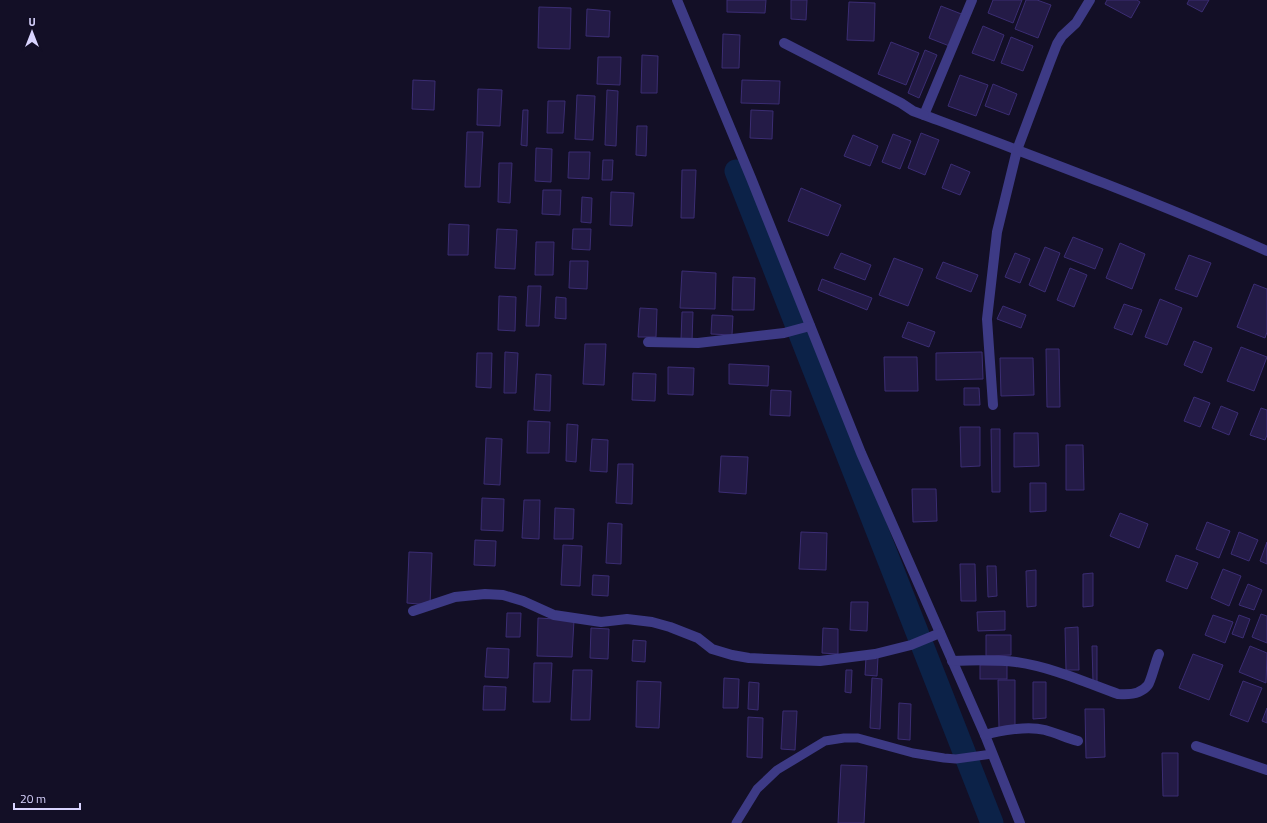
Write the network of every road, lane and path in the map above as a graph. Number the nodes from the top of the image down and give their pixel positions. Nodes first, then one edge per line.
1 (677, 0) edge
2 (972, 0) edge
3 (1090, 0) edge
4 (784, 42) dead end
5 (924, 115) junction
6 (1017, 150) junction
7 (1267, 251) edge
8 (808, 327) junction
9 (648, 342) dead end
10 (993, 405) dead end
11 (413, 611) dead end
12 (936, 635) junction
13 (1159, 654) dead end
14 (952, 661) junction
15 (985, 735) junction
16 (1078, 741) dead end
17 (1196, 746) dead end
18 (988, 755) junction
19 (1267, 770) edge
20 (736, 823) edge
21 (1020, 823) edge

1 - 8 street
2 - 5 street
3 - 6 street
4 - 5 street
5 - 6 street
6 - 7 street
6 - 10 street
8 - 9 street
8 - 12 street
11 - 12 street
12 - 14 street
13 - 14 street
14 - 15 street
15 - 16 street
15 - 18 street
17 - 19 street
18 - 20 lane
18 - 21 street

